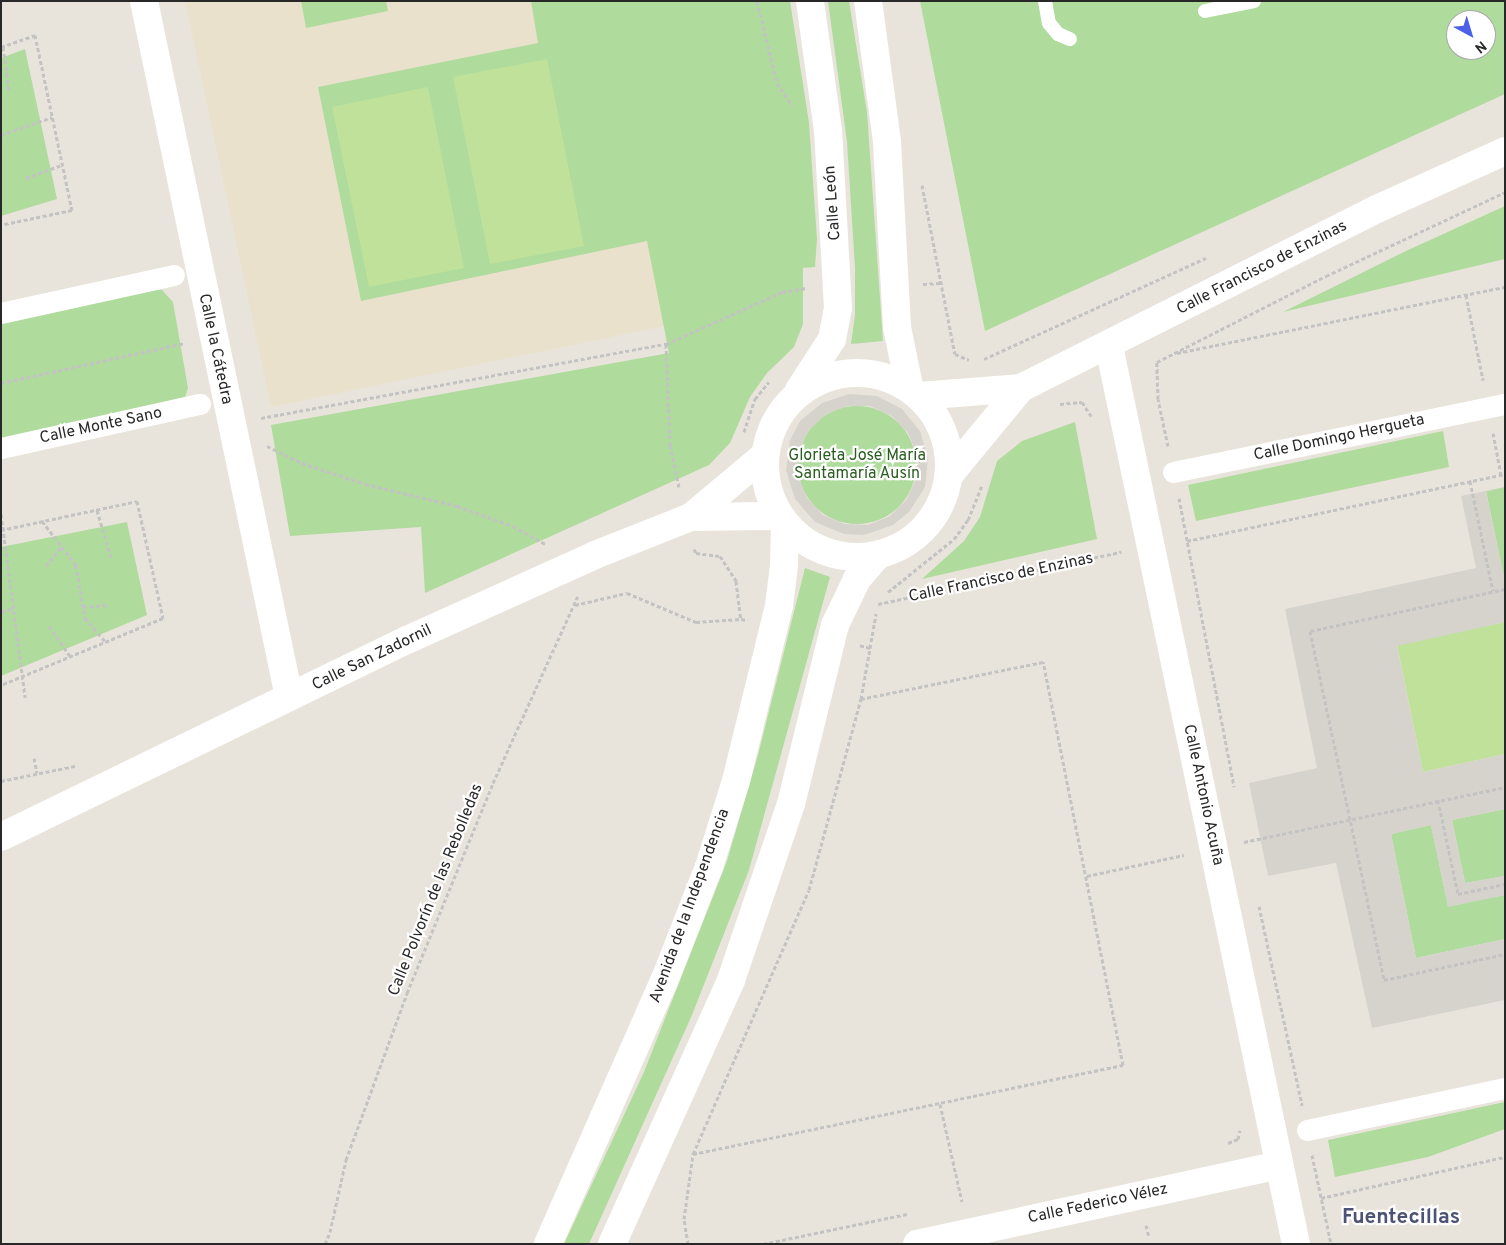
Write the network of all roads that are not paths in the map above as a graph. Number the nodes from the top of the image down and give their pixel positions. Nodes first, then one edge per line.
1 (144, 1) edge
2 (810, 1) edge
3 (868, 1) edge
4 (1045, 1) edge
5 (1254, 1) edge
6 (1205, 11) dead end
7 (1070, 39) dead end
8 (1505, 151) edge
9 (174, 275) dead end
10 (1, 313) edge
11 (1109, 346) junction
12 (1021, 388) junction
13 (914, 391) junction
14 (796, 395) junction
15 (200, 404) dead end
16 (1496, 405) edge
17 (1, 448) edge
18 (765, 456) junction
19 (1173, 472) road end
20 (950, 474) junction
21 (691, 517) junction
22 (782, 520) junction
23 (878, 556) junction
24 (289, 697) junction
25 (57, 807) junction
26 (1, 817) edge
27 (1, 837) edge
28 (1505, 1088) edge
29 (1307, 1130) road end
30 (1279, 1165) junction
31 (615, 1241) edge
32 (548, 1244) edge
33 (916, 1244) edge
34 (1296, 1244) edge

1 - 24 street, Calle la Cátedra
2 - 14 street, Calle León
3 - 13 street
4 - 7 lane
5 - 6 lane
8 - 11 street, Calle Francisco de Enzinas
9 - 10 street
11 - 12 street, Calle Francisco de Enzinas
11 - 30 street, Calle Antonio Acuña
12 - 13 street, Calle Francisco de Enzinas
12 - 20 street, Calle Francisco de Enzinas
13 - 14 street
13 - 20 street
14 - 18 street
15 - 17 street, Calle Monte Sano
16 - 19 street, Calle Domingo Hergueta
18 - 21 street, Calle San Zadornil
18 - 22 street
20 - 23 street
21 - 22 street, Calle San Zadornil
21 - 24 street, Calle San Zadornil
22 - 23 street
22 - 32 street, Avenida de la Independencia
23 - 31 street
24 - 25 street, Calle San Zadornil
25 - 26 street, Calle San Zadornil
25 - 27 street, Calle San Zadornil
28 - 29 street
30 - 33 street, Calle Federico Vélez
30 - 34 street, Calle Antonio Acuña

